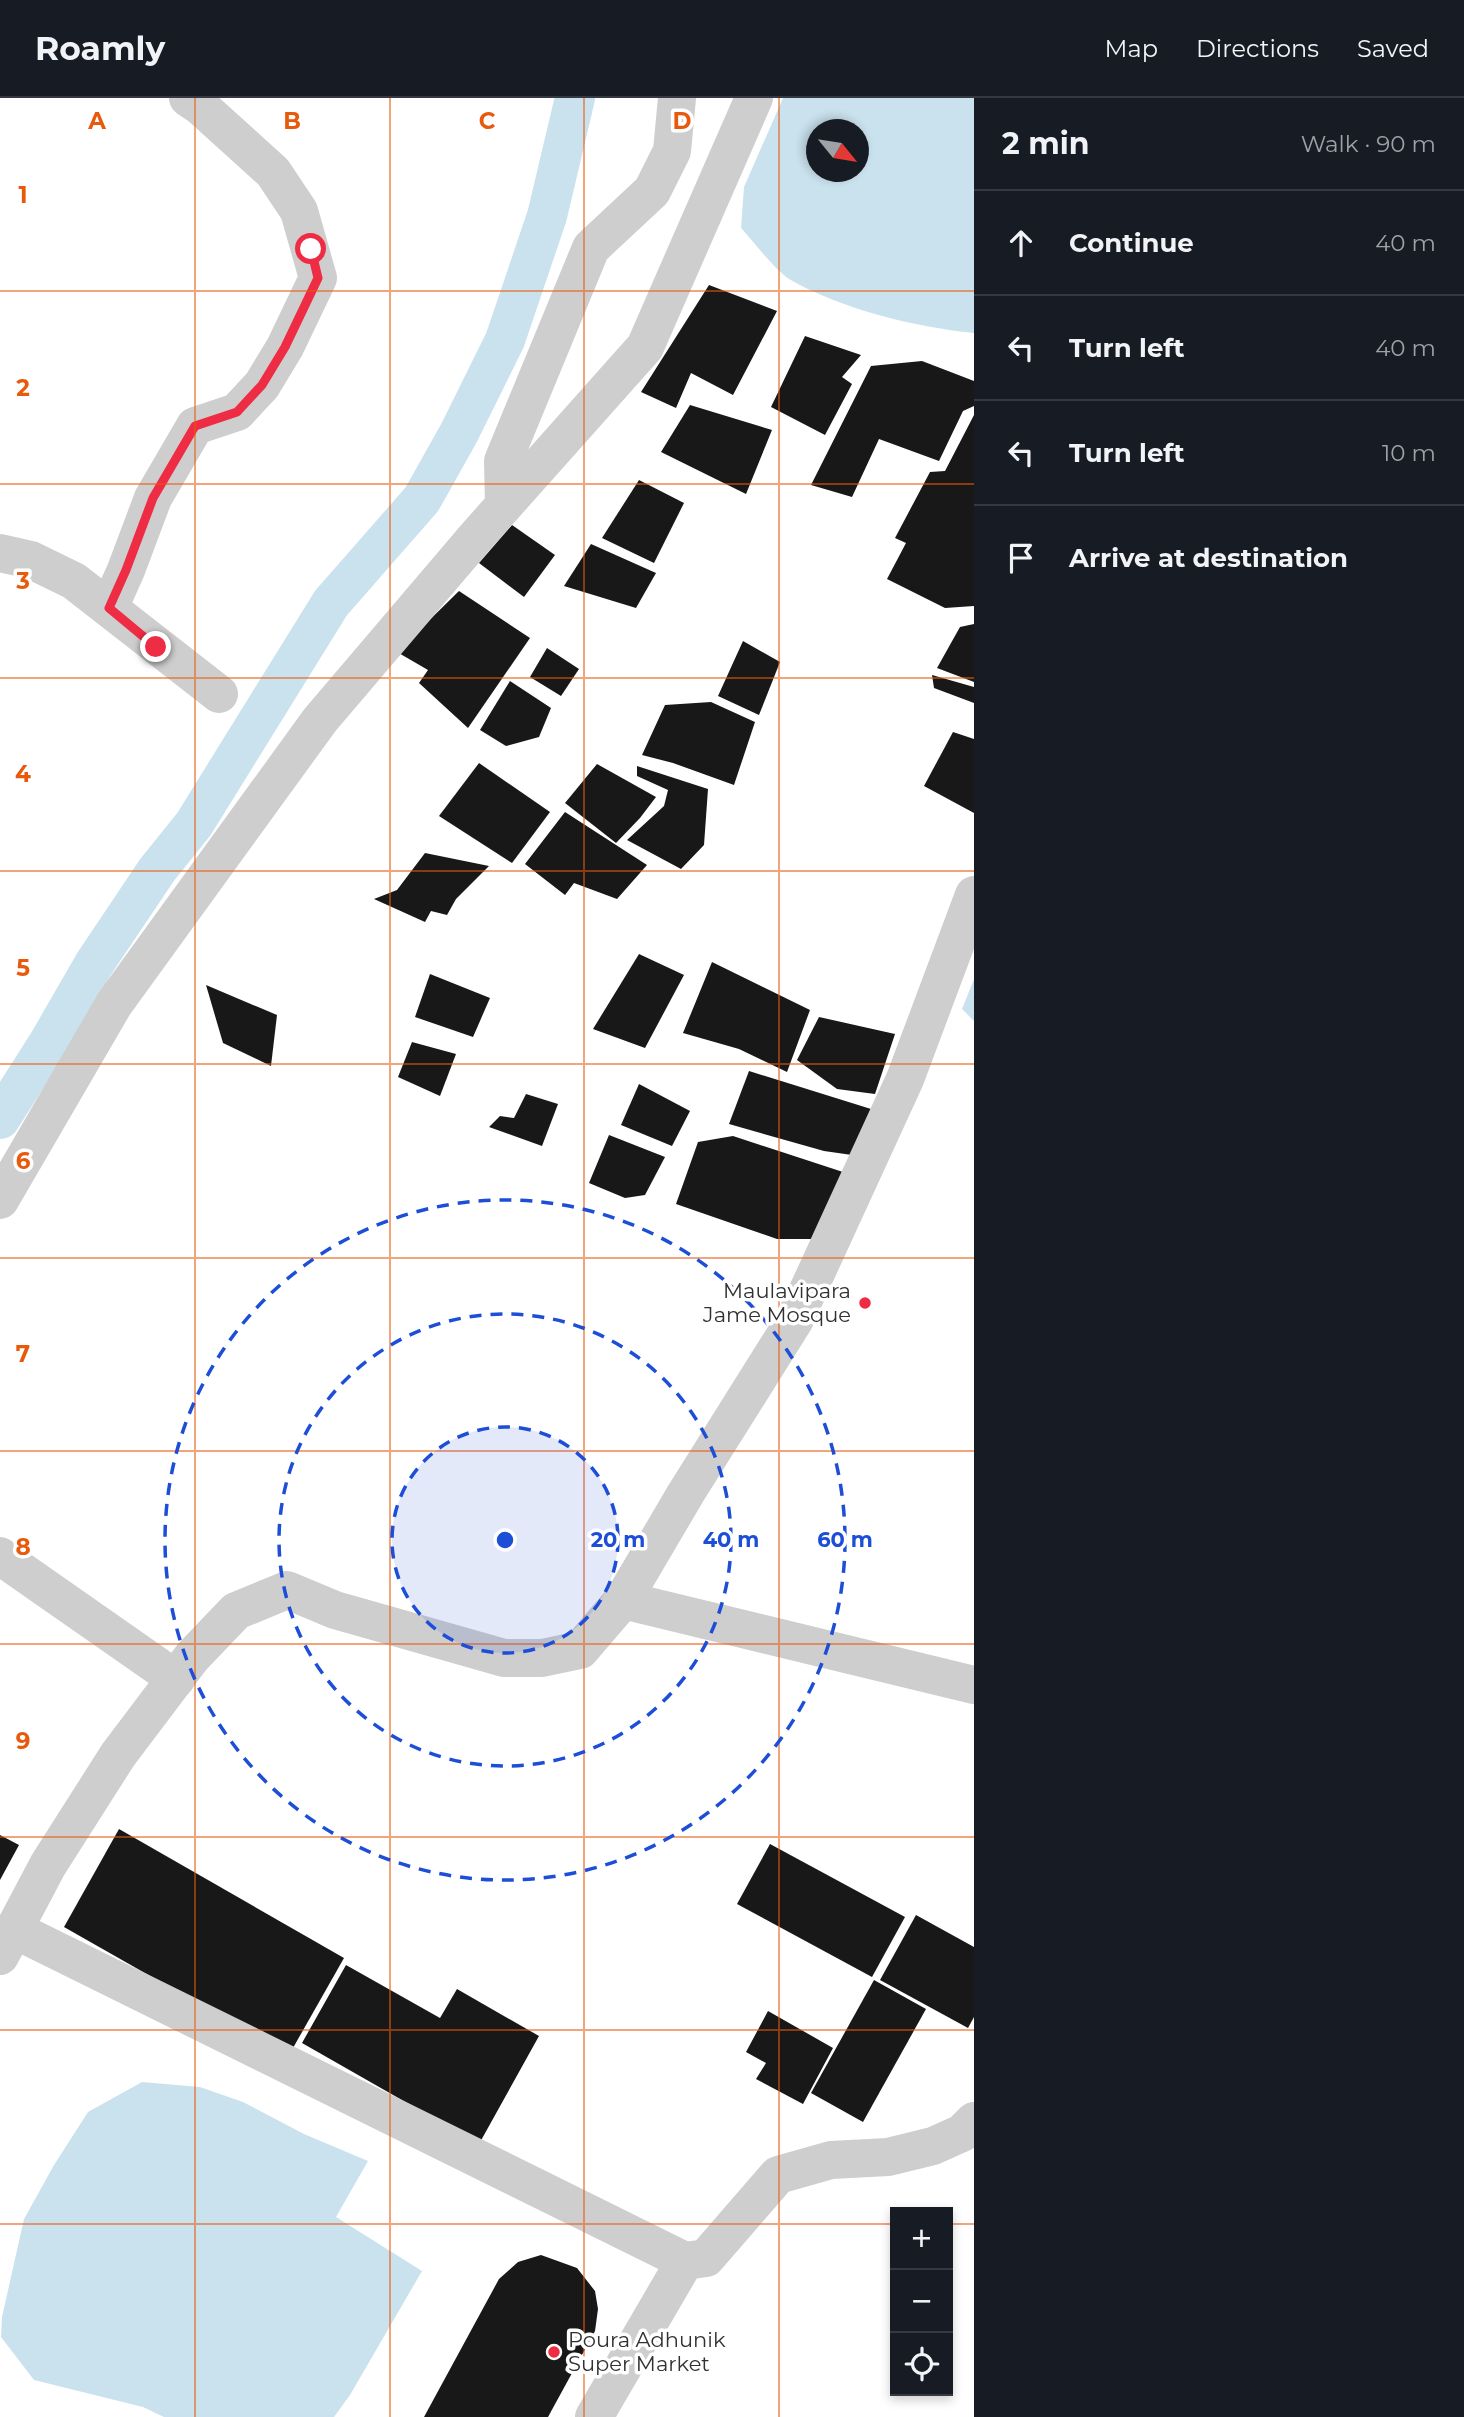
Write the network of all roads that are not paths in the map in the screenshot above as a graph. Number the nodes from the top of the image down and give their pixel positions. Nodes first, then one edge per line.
1 (188, 98) edge
2 (677, 98) edge
3 (754, 98) edge
4 (504, 505) junction
5 (0, 553) edge
6 (109, 608) junction
7 (219, 694) dead end
8 (974, 895) edge
9 (0, 1200) edge
10 (0, 1556) edge
11 (623, 1600) junction
12 (176, 1679) junction
13 (974, 1685) edge
14 (7, 1942) edge
15 (974, 2121) edge
16 (685, 2261) junction
17 (594, 2417) edge

1 - 6 street
2 - 4 street
3 - 4 street
4 - 9 street
5 - 6 street
6 - 7 street
8 - 11 street
10 - 12 street
11 - 12 street
11 - 13 street
12 - 14 street
14 - 16 street
15 - 16 street
16 - 17 street

